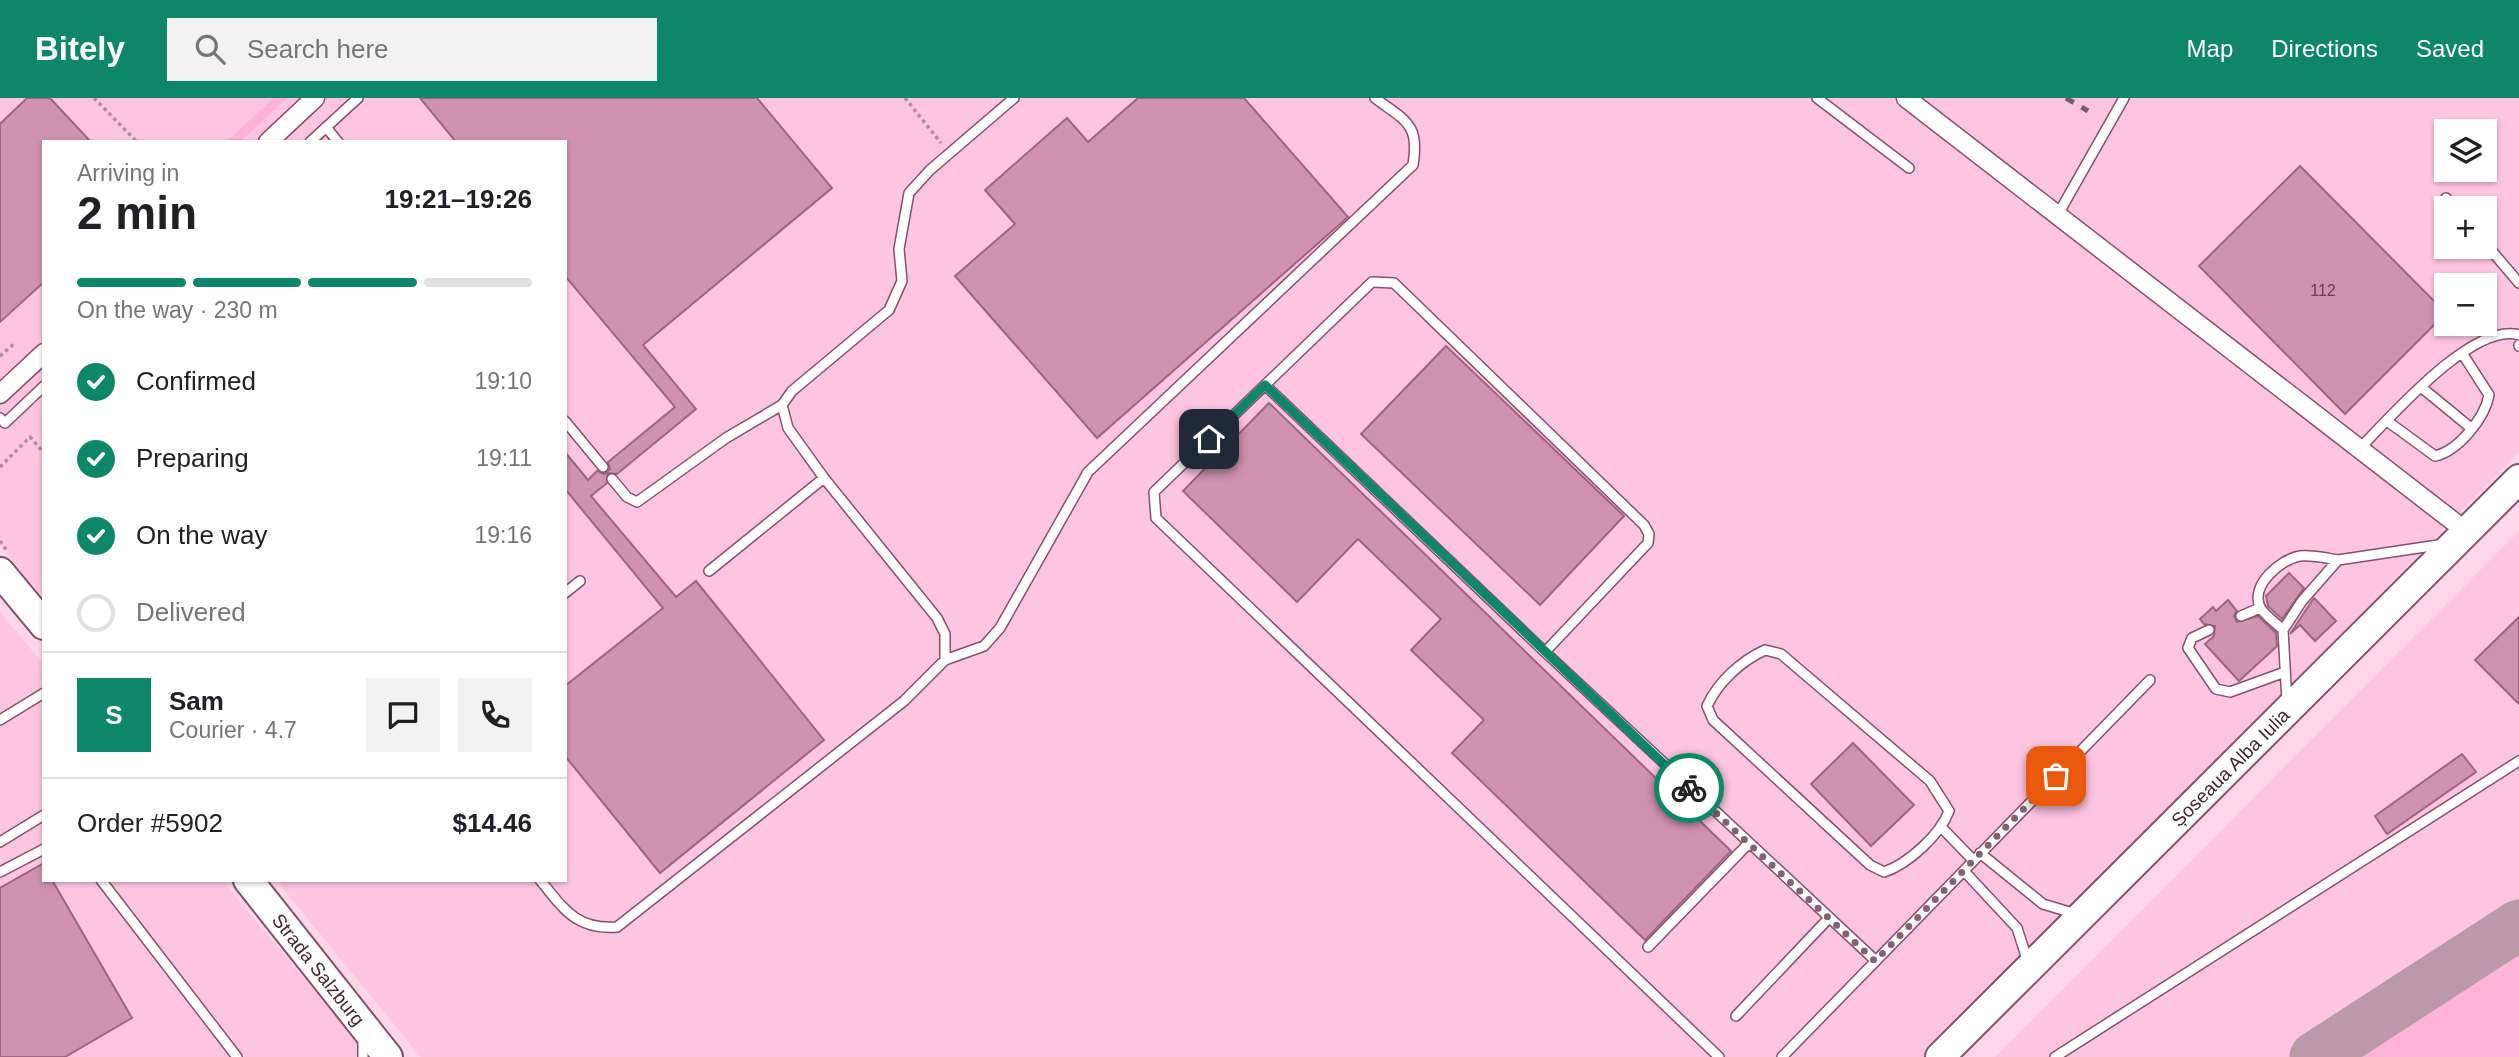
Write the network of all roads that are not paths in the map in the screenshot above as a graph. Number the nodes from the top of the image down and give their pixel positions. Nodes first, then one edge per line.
1 (315, 98) edge
2 (358, 98) edge
3 (1014, 98) edge
4 (1375, 98) edge
5 (1817, 98) edge
6 (1906, 98) edge
7 (2124, 98) edge
8 (326, 127) junction
9 (270, 140) edge
10 (312, 140) edge
11 (336, 140) edge
12 (1909, 168) dead end
13 (2057, 216) junction
14 (2497, 257) edge
15 (2519, 283) edge
16 (2519, 335) edge
17 (2462, 353) junction
18 (42, 355) edge
19 (1265, 385) junction
20 (2421, 387) junction
21 (42, 388) edge
22 (0, 394) edge
23 (782, 405) junction
24 (0, 418) edge
25 (2387, 421) junction
26 (567, 423) edge
27 (2471, 428) junction
28 (2358, 449) junction
29 (603, 467) dead end
30 (824, 478) junction
31 (612, 479) dead end
32 (2519, 479) edge
33 (2462, 537) junction
34 (2338, 560) junction
35 (709, 571) dead end
36 (0, 572) edge
37 (580, 581) dead end
38 (567, 591) edge
39 (2260, 608) junction
40 (2241, 616) dead end
41 (42, 623) edge
42 (2209, 629) dead end
43 (2283, 630) junction
44 (1545, 652) junction
45 (945, 660) junction
46 (2285, 673) junction
47 (2150, 680) dead end
48 (42, 694) edge
49 (2288, 711) junction
50 (0, 720) edge
51 (2519, 761) edge
52 (42, 816) edge
53 (1941, 827) junction
54 (0, 842) edge
55 (1749, 843) junction
56 (42, 850) edge
57 (1977, 857) junction
58 (1964, 871) junction
59 (0, 872) edge
60 (103, 882) edge
61 (250, 882) edge
62 (542, 882) edge
63 (2081, 916) junction
64 (1829, 918) junction
65 (1648, 947) dead end
66 (1875, 961) junction
67 (2029, 968) junction
68 (1736, 1016) dead end
69 (363, 1027) junction
70 (237, 1057) edge
71 (363, 1057) edge
72 (388, 1057) edge
73 (1720, 1057) edge
74 (1782, 1057) edge
75 (1940, 1057) edge
76 (2056, 1057) edge

1 - 9 street
2 - 8 lane
3 - 23 lane
4 - 45 lane
5 - 12 lane
6 - 13 street
7 - 13 lane
8 - 10 lane
8 - 11 lane
13 - 28 street
14 - 15 lane
16 - 17 lane
17 - 20 lane
17 - 27 lane
18 - 22 street
19 - 44 lane
19 - 44 lane
19 - 73 lane
20 - 25 lane
20 - 27 lane
21 - 24 lane
23 - 30 lane
23 - 31 lane
25 - 27 lane
25 - 28 lane
26 - 29 lane
28 - 33 street
30 - 35 lane
30 - 45 lane
32 - 33 main road, Șoseaua Alba Iulia
33 - 34 lane
33 - 49 main road, Șoseaua Alba Iulia
34 - 39 lane
34 - 43 lane
36 - 41 main road
37 - 38 lane
39 - 40 lane
39 - 43 lane
42 - 46 lane
43 - 46 lane
44 - 55 lane
45 - 62 lane
46 - 49 lane
47 - 57 lane
48 - 50 lane
49 - 63 main road, Șoseaua Alba Iulia
51 - 76 lane
52 - 54 lane
53 - 53 lane
53 - 57 lane
55 - 64 lane
55 - 65 lane
56 - 59 lane
57 - 58 lane
57 - 63 lane
58 - 66 lane
58 - 67 lane
60 - 70 lane
61 - 69 main road, Strada Salzburg
63 - 67 main road, Șoseaua Alba Iulia
64 - 66 lane
64 - 68 lane
66 - 74 lane
67 - 75 main road, Șoseaua Alba Iulia
69 - 71 lane
69 - 72 main road, Strada Salzburg

